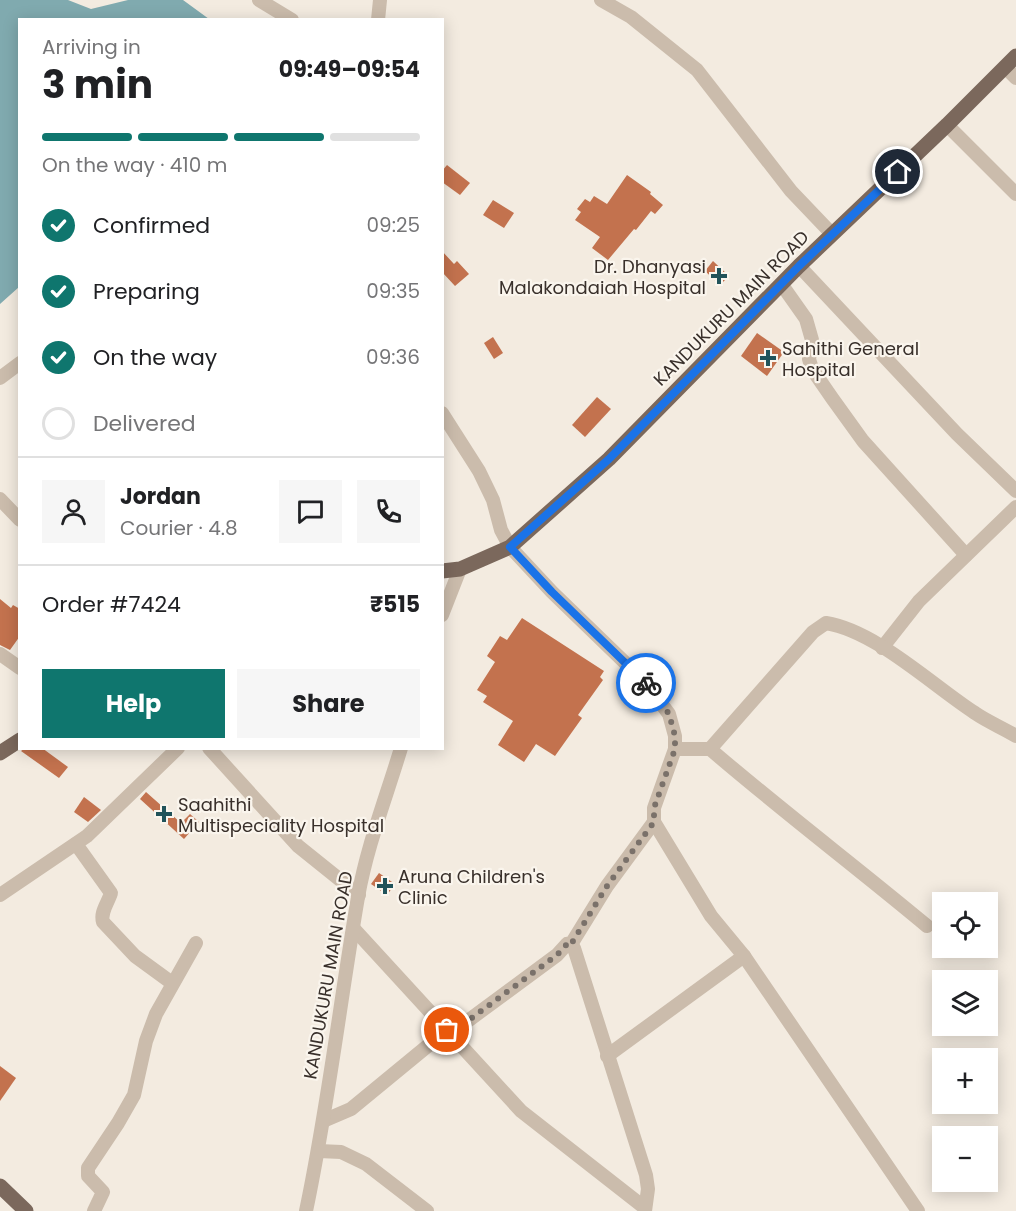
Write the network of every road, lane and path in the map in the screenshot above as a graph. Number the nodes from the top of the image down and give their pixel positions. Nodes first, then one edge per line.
1 (259, 0) edge
2 (380, 0) edge
3 (601, 0) edge
4 (289, 18) edge
5 (378, 18) edge
6 (1012, 67) edge
7 (947, 125) junction
8 (1016, 194) edge
9 (832, 234) junction
10 (799, 266) junction
11 (782, 285) junction
12 (18, 364) edge
13 (0, 378) edge
14 (444, 417) edge
15 (1016, 491) edge
16 (0, 500) edge
17 (1016, 507) edge
18 (18, 518) edge
19 (510, 547) junction
20 (966, 555) junction
21 (460, 569) junction
22 (444, 571) edge
23 (444, 610) edge
24 (882, 648) junction
25 (0, 654) edge
26 (18, 667) edge
27 (1016, 736) edge
28 (18, 741) edge
29 (675, 749) junction
30 (710, 749) junction
31 (176, 750) edge
32 (211, 750) edge
33 (400, 750) edge
34 (0, 753) edge
35 (654, 822) junction
36 (76, 844) junction
37 (0, 895) edge
38 (359, 895) junction
39 (927, 926) dead end
40 (354, 929) junction
41 (196, 943) dead end
42 (570, 946) junction
43 (744, 956) junction
44 (172, 984) junction
45 (449, 1032) junction
46 (607, 1056) junction
47 (323, 1121) junction
48 (319, 1151) junction
49 (0, 1186) edge
50 (645, 1209) edge
51 (26, 1211) edge
52 (94, 1211) edge
53 (306, 1211) edge
54 (427, 1211) edge
55 (918, 1211) edge

1 - 4 street
2 - 5 street
3 - 9 street
6 - 7 main road, KANDUKURU MAIN ROAD
7 - 8 street
7 - 9 main road, KANDUKURU MAIN ROAD
9 - 10 main road, KANDUKURU MAIN ROAD
10 - 11 main road, KANDUKURU MAIN ROAD
10 - 15 street
11 - 19 main road, KANDUKURU MAIN ROAD
11 - 20 street
12 - 13 street
14 - 19 street
16 - 18 street
17 - 20 street
19 - 21 main road, KANDUKURU MAIN ROAD
19 - 29 street
20 - 24 street
21 - 22 main road, KANDUKURU MAIN ROAD
21 - 23 street
24 - 27 street
24 - 30 street
25 - 26 street
28 - 34 main road
29 - 30 street
29 - 35 street
30 - 39 street
31 - 36 street
32 - 38 street
33 - 38 street, KANDUKURU MAIN ROAD
35 - 42 street
35 - 43 street
36 - 37 street
36 - 44 street
38 - 40 street, KANDUKURU MAIN ROAD
40 - 45 street
40 - 47 street, KANDUKURU MAIN ROAD
41 - 44 street
42 - 45 street
42 - 46 street
43 - 46 street
43 - 55 street
44 - 52 street
45 - 47 street
45 - 50 street
46 - 50 street
47 - 48 street, KANDUKURU MAIN ROAD
48 - 53 street, KANDUKURU MAIN ROAD
48 - 54 street
49 - 51 main road

